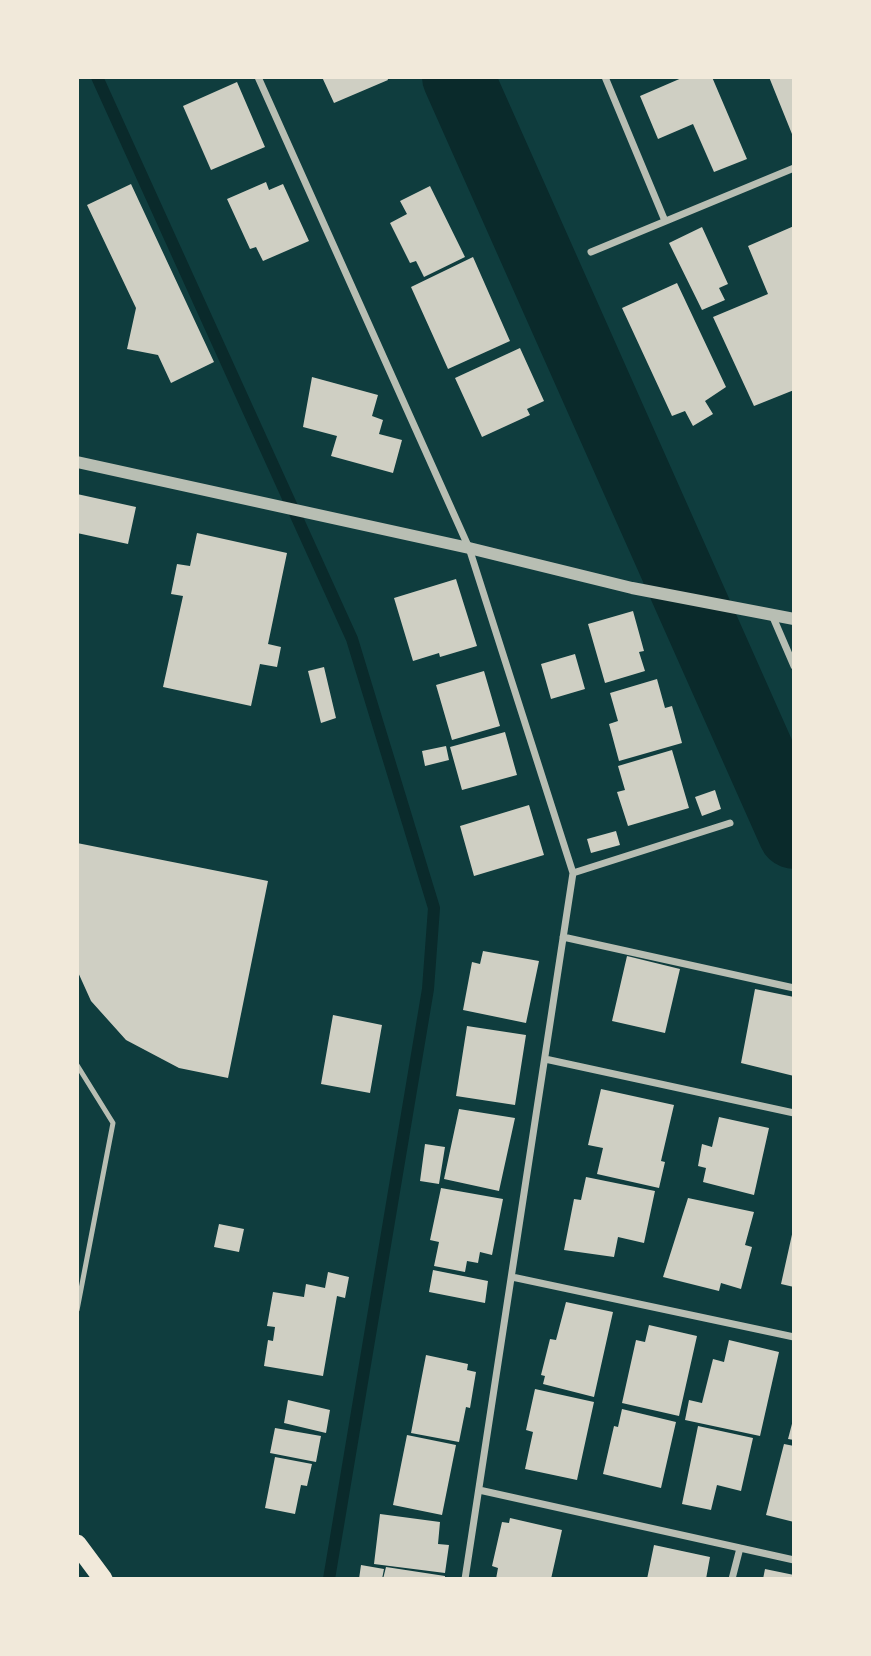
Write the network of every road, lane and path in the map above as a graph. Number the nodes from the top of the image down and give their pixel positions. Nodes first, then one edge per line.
1 (258, 77) edge
2 (605, 77) edge
3 (794, 167) edge
4 (665, 221) junction
5 (592, 252) dead end
6 (77, 462) edge
7 (469, 548) junction
8 (772, 615) junction
9 (794, 619) edge
10 (794, 666) edge
11 (730, 823) dead end
12 (573, 873) junction
13 (563, 937) junction
14 (794, 988) edge
15 (545, 1059) junction
16 (77, 1065) edge
17 (794, 1113) edge
18 (512, 1276) junction
19 (77, 1310) edge
20 (794, 1337) edge
21 (479, 1490) junction
22 (77, 1544) edge
23 (740, 1548) junction
24 (794, 1560) edge
25 (103, 1579) edge
26 (465, 1579) edge
27 (732, 1579) edge

1 - 7 street
2 - 4 street
3 - 4 street
4 - 5 street
6 - 7 street
7 - 8 street
7 - 12 street
8 - 9 street
8 - 10 street
11 - 12 street
12 - 13 street
13 - 14 street
13 - 15 street
15 - 17 street
15 - 18 street
16 - 19 lane
18 - 20 street
18 - 21 street
21 - 23 street
21 - 26 street
22 - 25 highway
23 - 24 street
23 - 27 street

